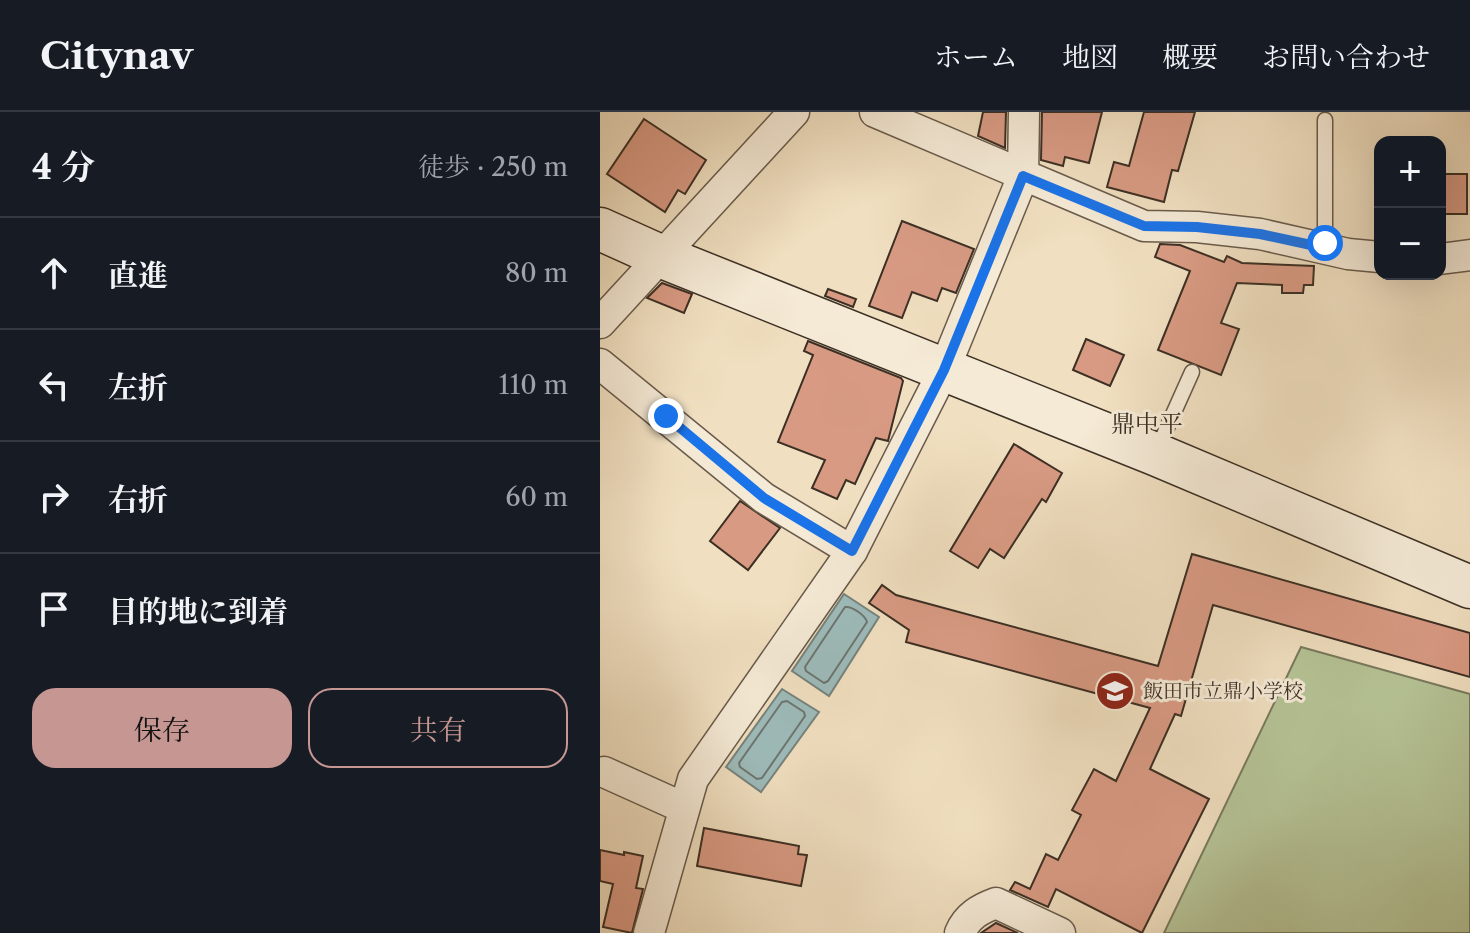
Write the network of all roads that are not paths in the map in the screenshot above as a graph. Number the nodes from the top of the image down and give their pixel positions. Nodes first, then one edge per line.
1 (794, 112) edge
2 (875, 112) edge
3 (1024, 112) edge
4 (1325, 120) dead end
5 (1023, 176) junction
6 (600, 229) edge
7 (1325, 248) junction
8 (1470, 255) edge
9 (660, 256) junction
10 (1374, 256) edge
11 (1446, 258) edge
12 (600, 323) edge
13 (600, 364) edge
14 (944, 370) junction
15 (1192, 372) dead end
16 (1155, 454) junction
17 (852, 551) junction
18 (1470, 587) edge
19 (604, 772) dead end
20 (684, 808) junction
21 (649, 933) edge
22 (960, 933) edge
23 (1060, 933) edge

1 - 9 street
2 - 5 street
3 - 5 street
4 - 7 lane
5 - 7 street
5 - 14 street
6 - 9 street
7 - 10 street
8 - 11 street
9 - 12 street
9 - 14 street
13 - 17 street
14 - 16 street
14 - 17 street
15 - 16 lane
16 - 18 street
17 - 20 street
19 - 20 street
20 - 21 street
22 - 23 street

